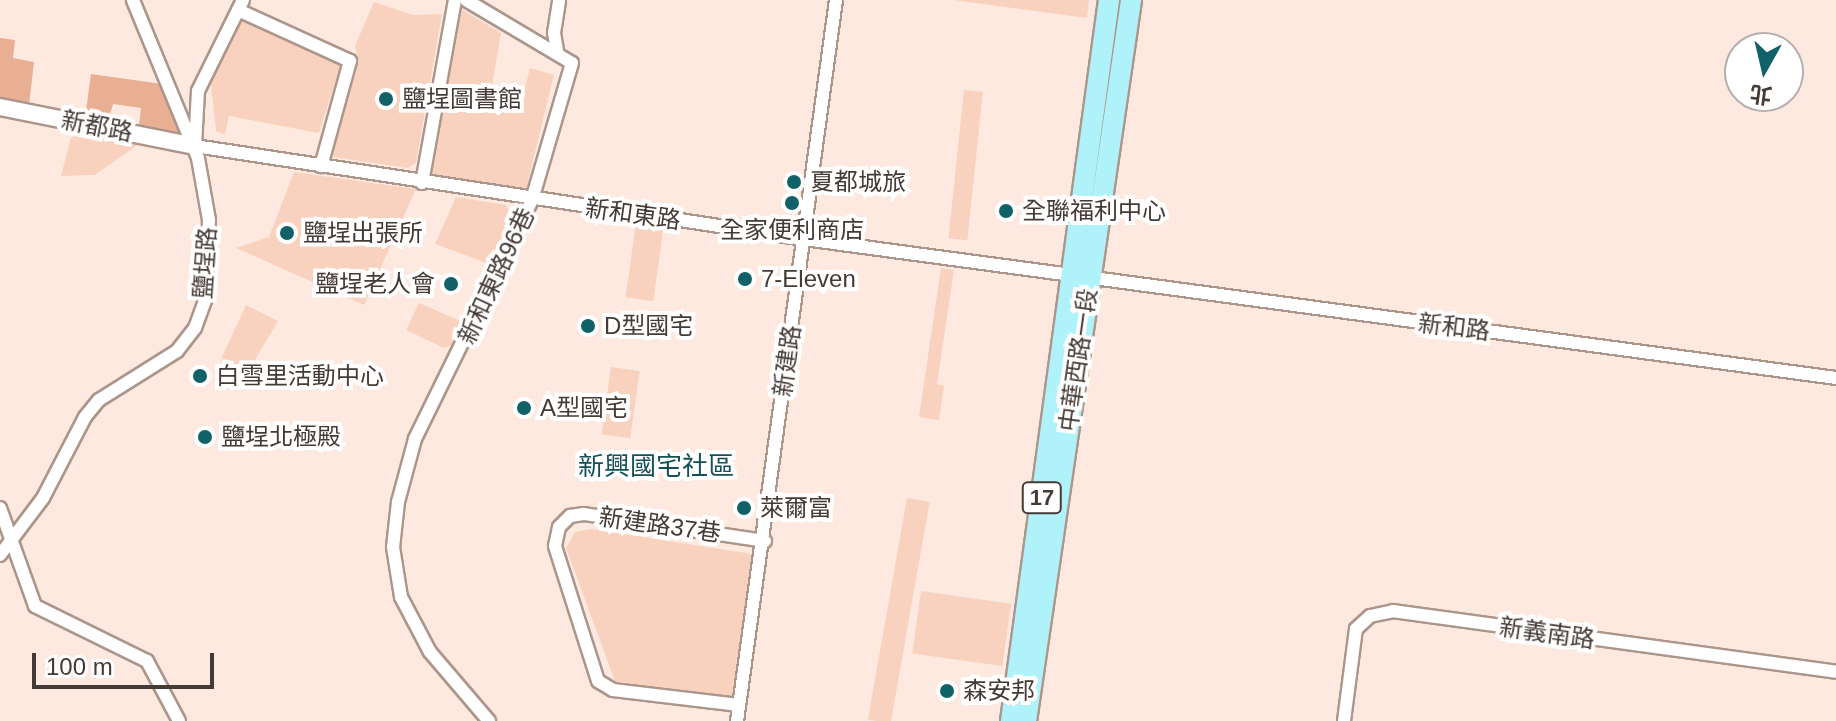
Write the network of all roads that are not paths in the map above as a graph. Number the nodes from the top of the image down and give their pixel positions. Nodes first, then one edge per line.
1 (133, 0) edge
2 (455, 0) edge
3 (466, 0) edge
4 (559, 0) edge
5 (836, 0) edge
6 (1109, 0) edge
7 (1131, 0) edge
8 (240, 5) edge
9 (557, 50) junction
10 (0, 107) edge
11 (195, 146) junction
12 (321, 166) junction
13 (422, 183) junction
14 (532, 200) junction
15 (804, 239) junction
16 (1081, 276) junction
17 (1836, 378) edge
18 (0, 508) edge
19 (10, 541) junction
20 (765, 541) junction
21 (0, 555) edge
22 (1836, 672) edge
23 (739, 705) junction
24 (179, 721) edge
25 (489, 721) edge
26 (737, 721) edge
27 (1011, 721) edge
28 (1026, 721) edge
29 (1344, 721) edge

1 - 11 street, 鹽埕路
2 - 13 street
3 - 9 street
4 - 9 street
5 - 15 street, 新建路
6 - 16 main road, 中華西路一段 / 17
7 - 16 main road, 中華西路一段 / 17
8 - 11 street
8 - 12 street
9 - 14 street, 新和東路96巷
10 - 11 street, 新都路
11 - 12 street, 新和東路
11 - 19 street, 鹽埕路
12 - 13 street, 新和東路
13 - 14 street, 新和東路
14 - 15 street, 新和東路
14 - 25 street, 新和東路96巷
15 - 16 street, 新和東路
15 - 20 street, 新建路
16 - 17 street, 新和路
16 - 27 main road, 中華西路一段 / 17
16 - 28 main road, 中華西路一段 / 17
18 - 19 street
19 - 21 street, 鹽埕路
19 - 24 street
20 - 23 street, 新建路
20 - 23 street, 新建路37巷
22 - 29 street, 新義南路
23 - 26 street, 新建路

